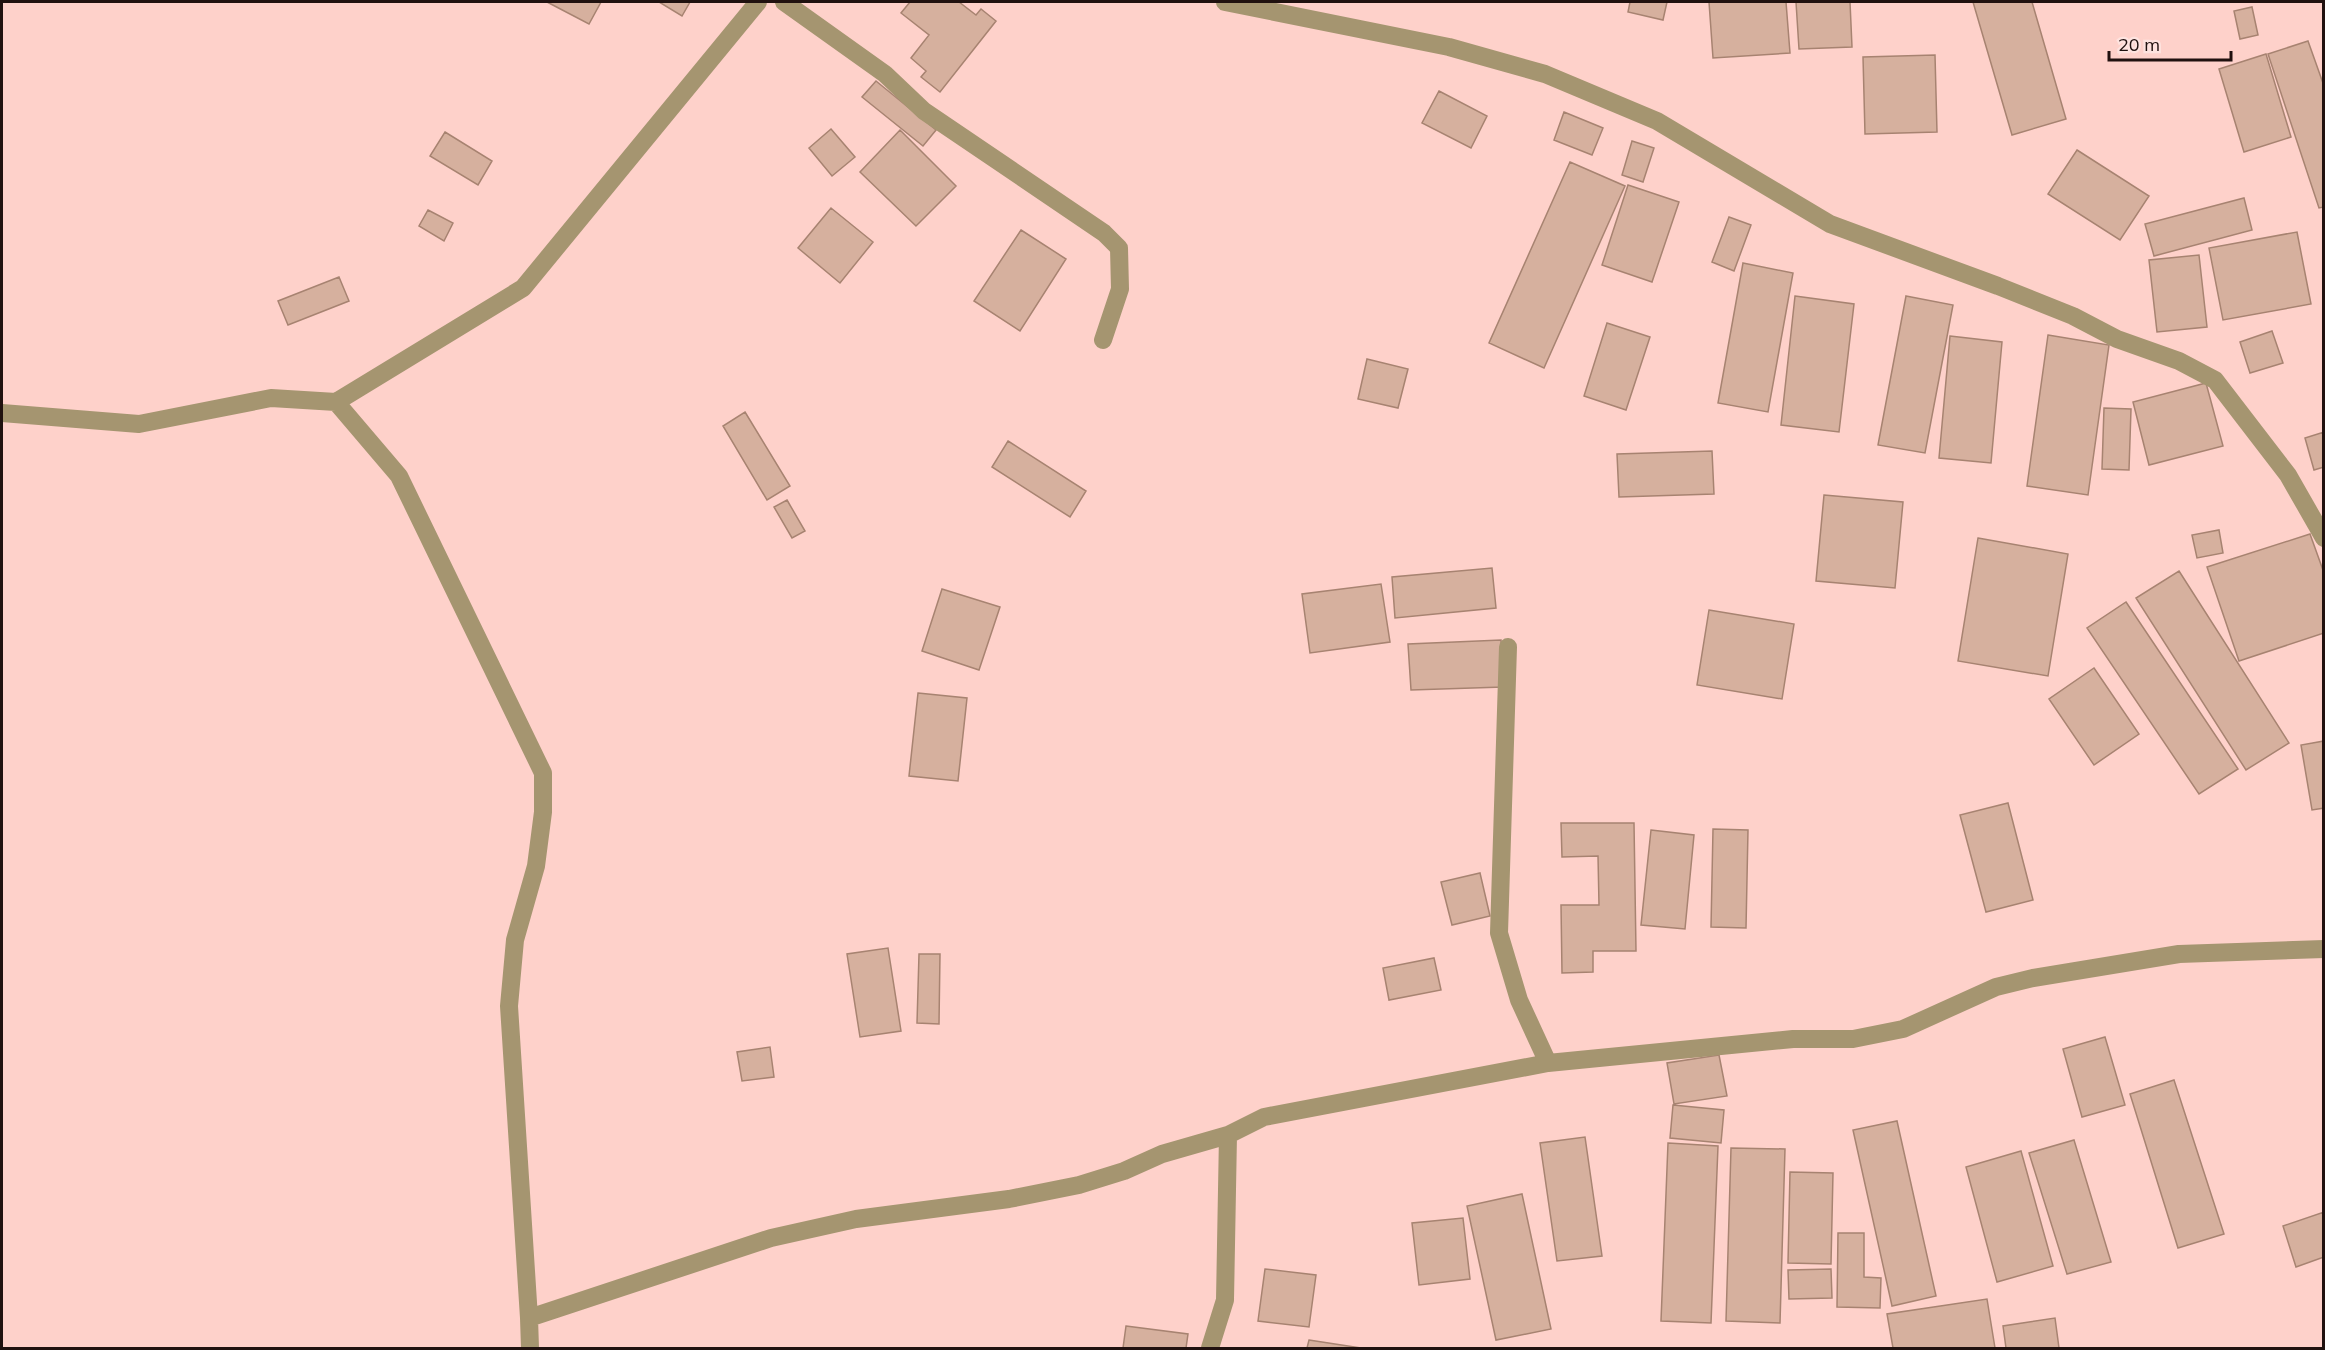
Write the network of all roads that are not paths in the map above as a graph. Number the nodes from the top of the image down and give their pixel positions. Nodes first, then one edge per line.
1 (758, 2) edge
2 (784, 2) edge
3 (1225, 2) edge
4 (1103, 340) dead end
5 (336, 402) junction
6 (2, 413) edge
7 (2324, 538) edge
8 (1508, 647) dead end
9 (2324, 949) edge
10 (1548, 1063) junction
11 (1228, 1135) junction
12 (529, 1318) junction
13 (530, 1348) edge
14 (1210, 1348) edge

1 - 5 street
2 - 4 street
3 - 7 street
5 - 6 street
5 - 12 street
8 - 10 street
9 - 10 street
10 - 11 street
11 - 12 street
11 - 14 street
12 - 13 street

